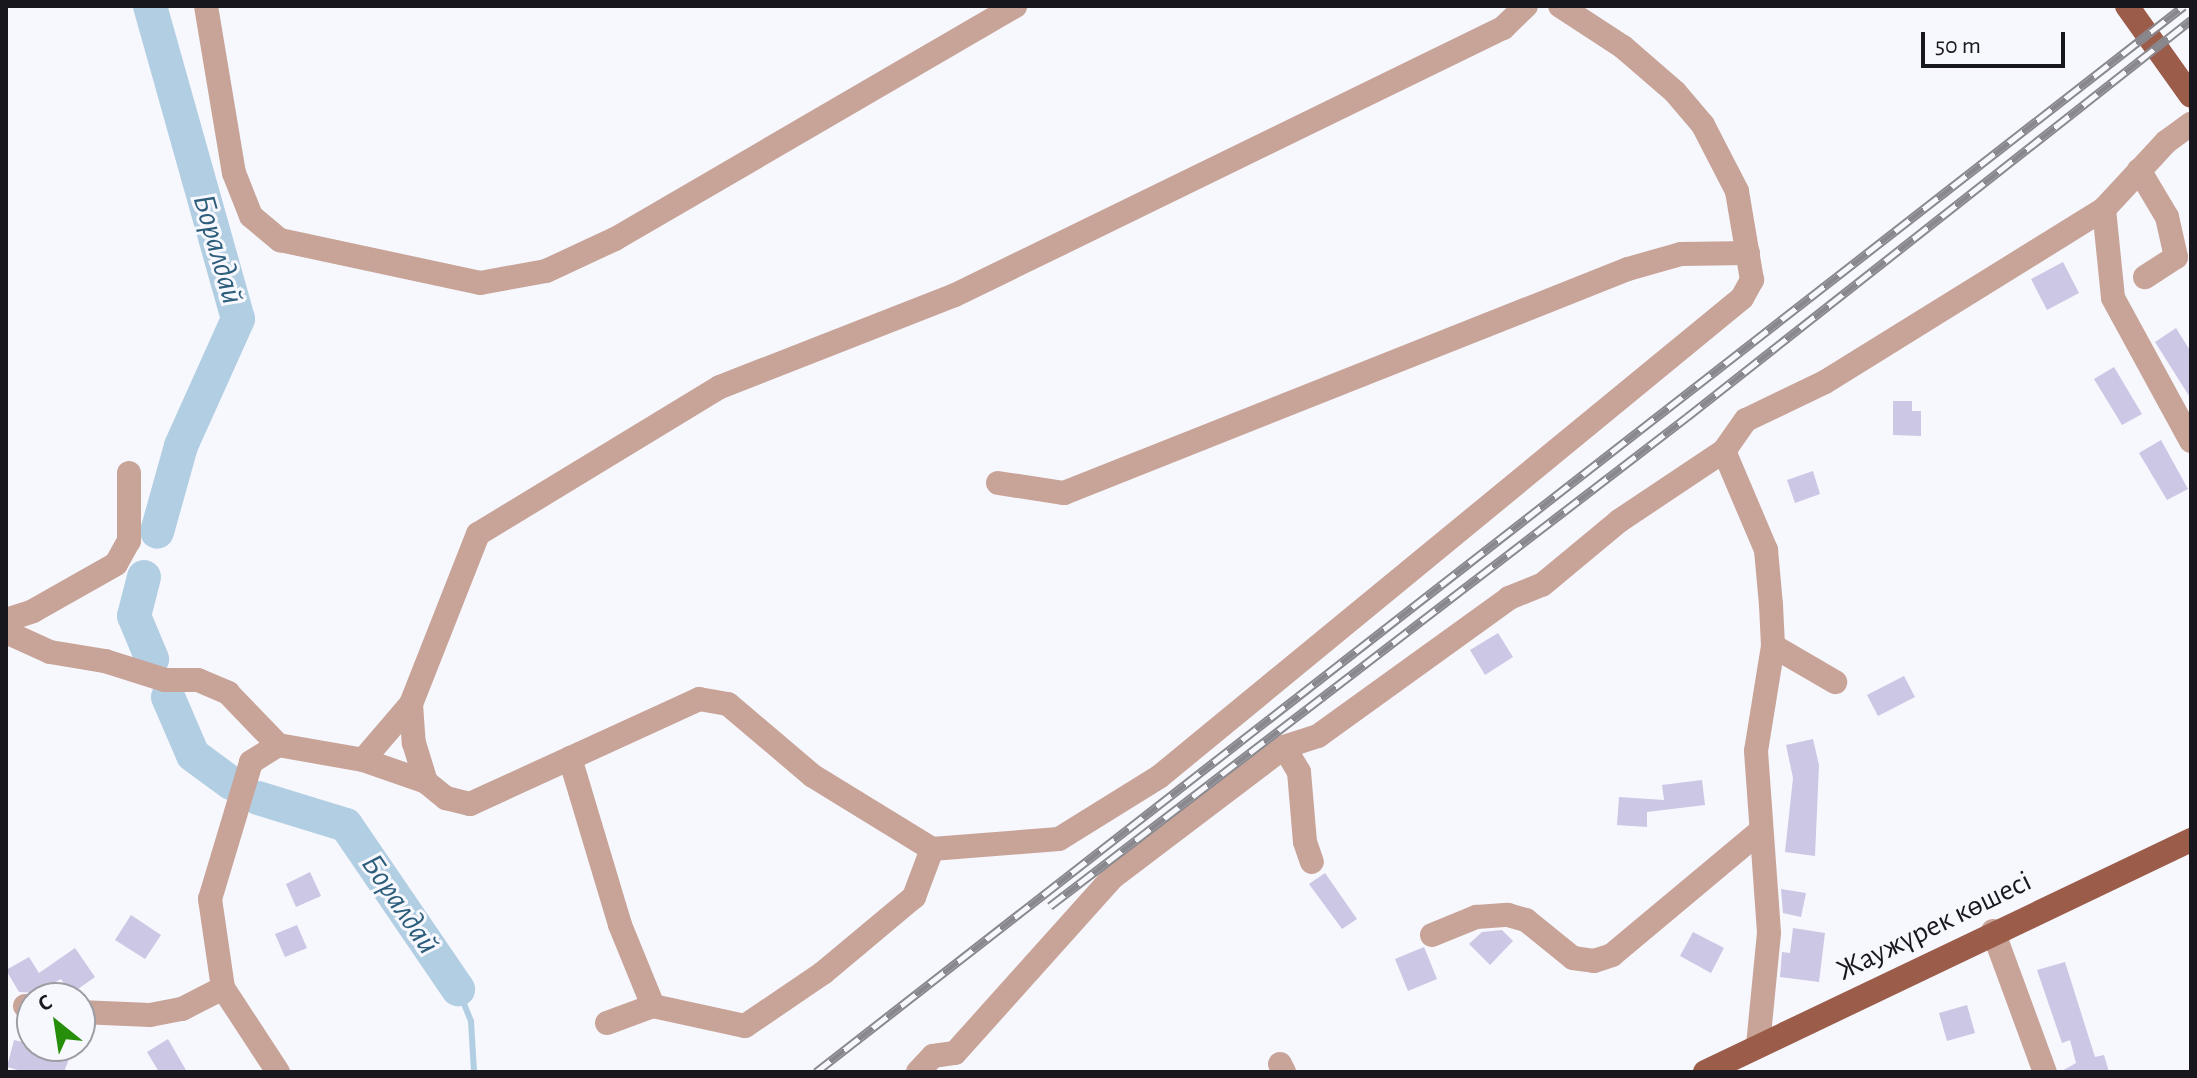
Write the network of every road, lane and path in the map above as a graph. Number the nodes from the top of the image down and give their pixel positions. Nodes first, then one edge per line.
1 (206, 6) edge
2 (1015, 6) edge
3 (1526, 6) edge
4 (1560, 6) edge
5 (2127, 6) edge
6 (2190, 93) edge
7 (2191, 124) edge
8 (2139, 170) junction
9 (2104, 209) junction
10 (1748, 253) junction
11 (2145, 277) dead end
12 (2191, 441) edge
13 (1724, 451) junction
14 (129, 473) dead end
15 (998, 483) dead end
16 (6, 620) edge
17 (6, 632) edge
18 (1773, 646) junction
19 (1835, 682) dead end
20 (411, 704) junction
21 (278, 745) junction
22 (1284, 747) junction
23 (570, 758) junction
24 (363, 760) junction
25 (426, 782) junction
26 (1759, 832) junction
27 (2191, 840) edge
28 (932, 849) junction
29 (1312, 862) dead end
30 (1993, 931) junction
31 (1432, 935) dead end
32 (223, 988) junction
33 (653, 1006) junction
34 (96, 1013) edge
35 (607, 1023) dead end
36 (1758, 1046) junction
37 (960, 1062) edge
38 (278, 1072) edge
39 (918, 1072) edge
40 (1705, 1072) edge
41 (2045, 1072) edge

1 - 2 street
3 - 20 street
4 - 10 street
5 - 6 main road
7 - 8 street
8 - 9 street
8 - 11 street
9 - 12 street
9 - 13 street
10 - 15 street
10 - 28 street
13 - 18 street
13 - 22 street
14 - 16 street
17 - 21 street
18 - 19 street
18 - 26 street
20 - 24 street
20 - 25 street
21 - 24 street
21 - 32 street
22 - 29 street
22 - 37 street
23 - 25 street
23 - 28 street
23 - 33 street
24 - 25 street
26 - 31 street
26 - 36 street
27 - 30 main road, Жаужүрек көшесі
28 - 33 street
30 - 36 main road, Жаужүрек көшесі
30 - 41 street
32 - 34 street
32 - 38 street
33 - 35 street
36 - 40 main road, Жаужүрек көшесі
37 - 39 street

